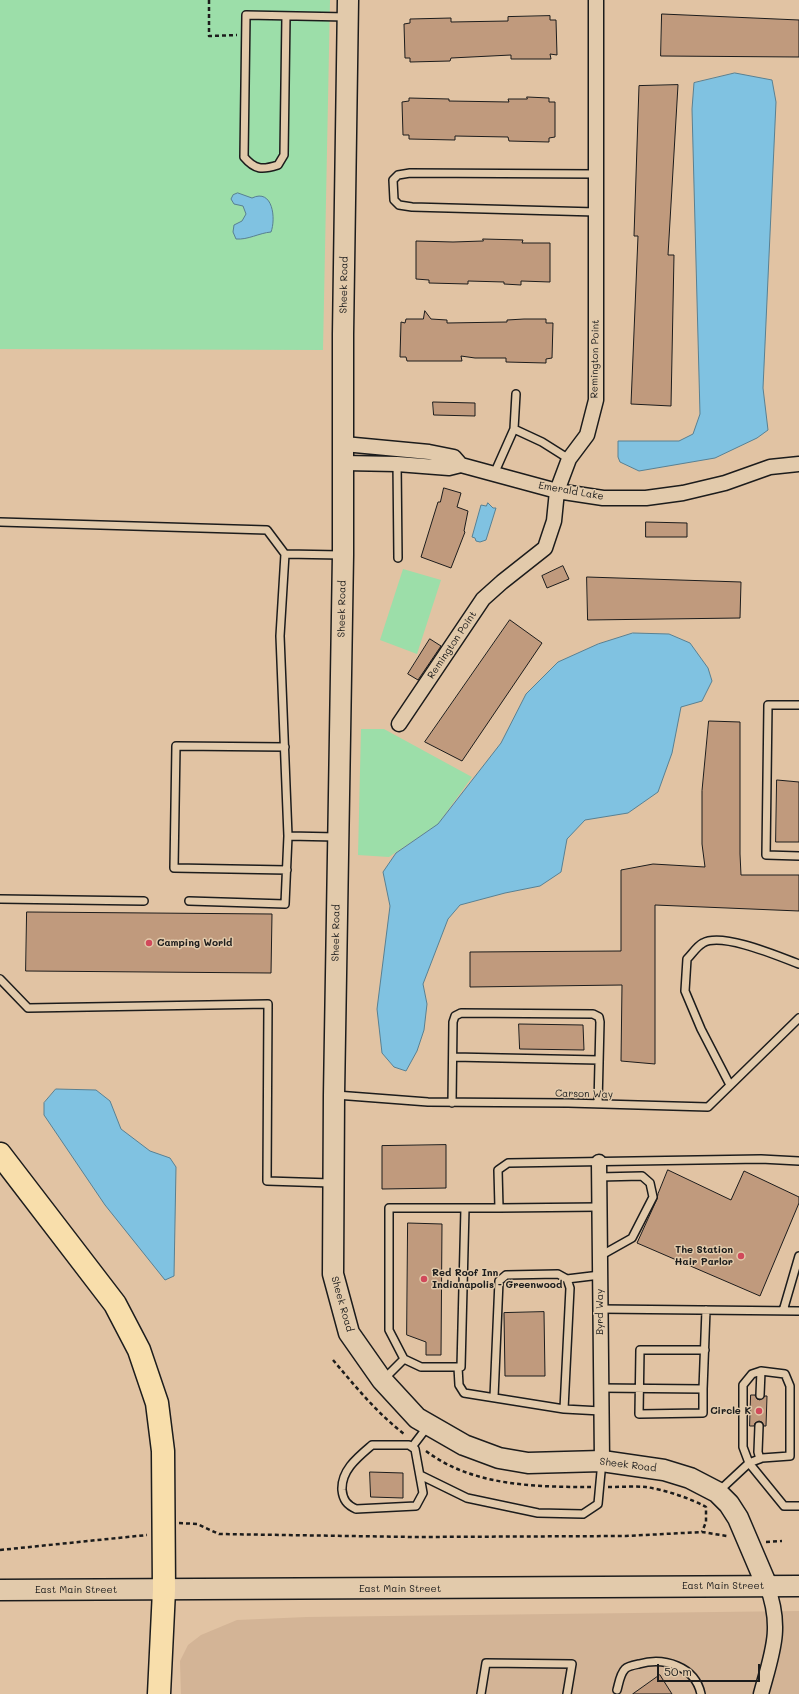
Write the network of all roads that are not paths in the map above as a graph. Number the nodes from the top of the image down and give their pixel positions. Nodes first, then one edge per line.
1 (596, 0) edge
2 (348, 8) edge
3 (286, 16) junction
4 (596, 174) junction
5 (596, 212) junction
6 (516, 394) dead end
7 (514, 429) junction
8 (396, 448) junction
9 (344, 454) junction
10 (569, 459) junction
11 (397, 464) junction
12 (799, 464) edge
13 (461, 465) junction
14 (494, 474) junction
15 (557, 491) junction
16 (0, 522) edge
17 (285, 554) junction
18 (343, 554) junction
19 (398, 558) dead end
20 (799, 705) edge
21 (399, 724) dead end
22 (285, 747) junction
23 (288, 836) junction
24 (338, 837) junction
25 (799, 856) edge
26 (287, 870) junction
27 (0, 899) edge
28 (144, 901) dead end
29 (189, 901) dead end
30 (799, 964) edge
31 (0, 979) edge
32 (799, 1018) edge
33 (453, 1057) junction
34 (599, 1060) junction
35 (730, 1085) junction
36 (334, 1095) junction
37 (452, 1103) junction
38 (598, 1104) junction
39 (0, 1154) edge
40 (799, 1160) edge
41 (599, 1162) junction
42 (599, 1177) junction
43 (334, 1183) junction
44 (599, 1207) junction
45 (465, 1208) junction
46 (499, 1208) junction
47 (600, 1256) junction
48 (799, 1256) edge
49 (600, 1275) junction
50 (567, 1279) junction
51 (600, 1309) junction
52 (706, 1310) junction
53 (783, 1311) junction
54 (799, 1311) edge
55 (705, 1350) junction
56 (404, 1359) junction
57 (458, 1367) junction
58 (761, 1371) junction
59 (382, 1380) junction
60 (601, 1388) junction
61 (639, 1388) junction
62 (703, 1389) junction
63 (760, 1395) dead end
64 (494, 1397) junction
65 (564, 1409) junction
66 (601, 1411) junction
67 (429, 1425) junction
68 (760, 1426) dead end
69 (412, 1447) junction
70 (760, 1459) junction
71 (602, 1461) junction
72 (749, 1463) junction
73 (420, 1475) junction
74 (717, 1492) junction
75 (799, 1506) edge
76 (767, 1586) junction
77 (799, 1586) edge
78 (0, 1590) edge
79 (164, 1590) junction
80 (617, 1690) dead end
81 (159, 1694) edge
82 (481, 1694) edge
83 (567, 1694) edge
84 (701, 1694) edge
85 (761, 1694) edge

1 - 4 street, Remington Point
2 - 3 lane
2 - 9 street, Sheek Road
3 - 3 lane
4 - 5 street, Remington Point
4 - 5 lane
5 - 10 street, Remington Point
6 - 7 lane
7 - 10 lane
7 - 14 lane
8 - 9 street, Emerald Lake
8 - 11 lane
8 - 13 street, Emerald Lake
9 - 11 street, Emerald Lake
9 - 18 street, Sheek Road
10 - 15 street, Remington Point
11 - 13 street, Emerald Lake
11 - 19 lane
12 - 15 street, Emerald Lake
13 - 14 street, Emerald Lake
14 - 15 street, Emerald Lake
15 - 21 street, Remington Point
16 - 17 lane
17 - 18 lane
17 - 22 lane
18 - 24 street, Sheek Road
20 - 25 lane
22 - 23 lane
22 - 26 lane
23 - 24 lane
23 - 26 lane
24 - 36 street, Sheek Road
26 - 29 lane
27 - 28 lane
30 - 35 lane
31 - 43 lane
32 - 35 lane, Carson Way
33 - 34 lane
33 - 34 lane
33 - 37 lane
34 - 38 lane
35 - 38 lane, Carson Way
36 - 37 lane, Carson Way
36 - 43 street, Sheek Road
37 - 38 lane, Carson Way
39 - 79 highway
40 - 41 lane
41 - 42 street, Byrd Way
41 - 46 lane
42 - 44 street, Byrd Way
42 - 47 lane
43 - 59 street, Sheek Road
44 - 46 lane
44 - 47 street, Byrd Way
45 - 46 lane
45 - 56 lane
45 - 57 lane
47 - 49 street, Byrd Way
48 - 53 lane
49 - 50 lane
49 - 51 street, Byrd Way
50 - 64 lane
50 - 65 lane
51 - 52 lane
51 - 60 street, Byrd Way
52 - 53 lane
52 - 55 lane
53 - 54 lane
55 - 61 lane
55 - 62 lane
56 - 57 lane
56 - 59 lane
57 - 64 lane
58 - 63 lane
58 - 70 lane
58 - 72 lane
59 - 67 street, Sheek Road
60 - 61 lane
60 - 66 street, Byrd Way
61 - 62 lane
61 - 62 lane
64 - 65 lane
65 - 66 lane
66 - 71 street, Byrd Way
67 - 69 lane
67 - 71 street, Sheek Road
68 - 70 lane
69 - 73 lane
69 - 73 lane
70 - 72 lane
71 - 73 lane
71 - 74 street, Sheek Road
72 - 74 lane
72 - 75 lane
74 - 76 street, Sheek Road
76 - 77 street, East Main Street
76 - 79 street, East Main Street
76 - 85 street
78 - 79 street, East Main Street
79 - 81 highway
80 - 84 lane
82 - 83 lane

